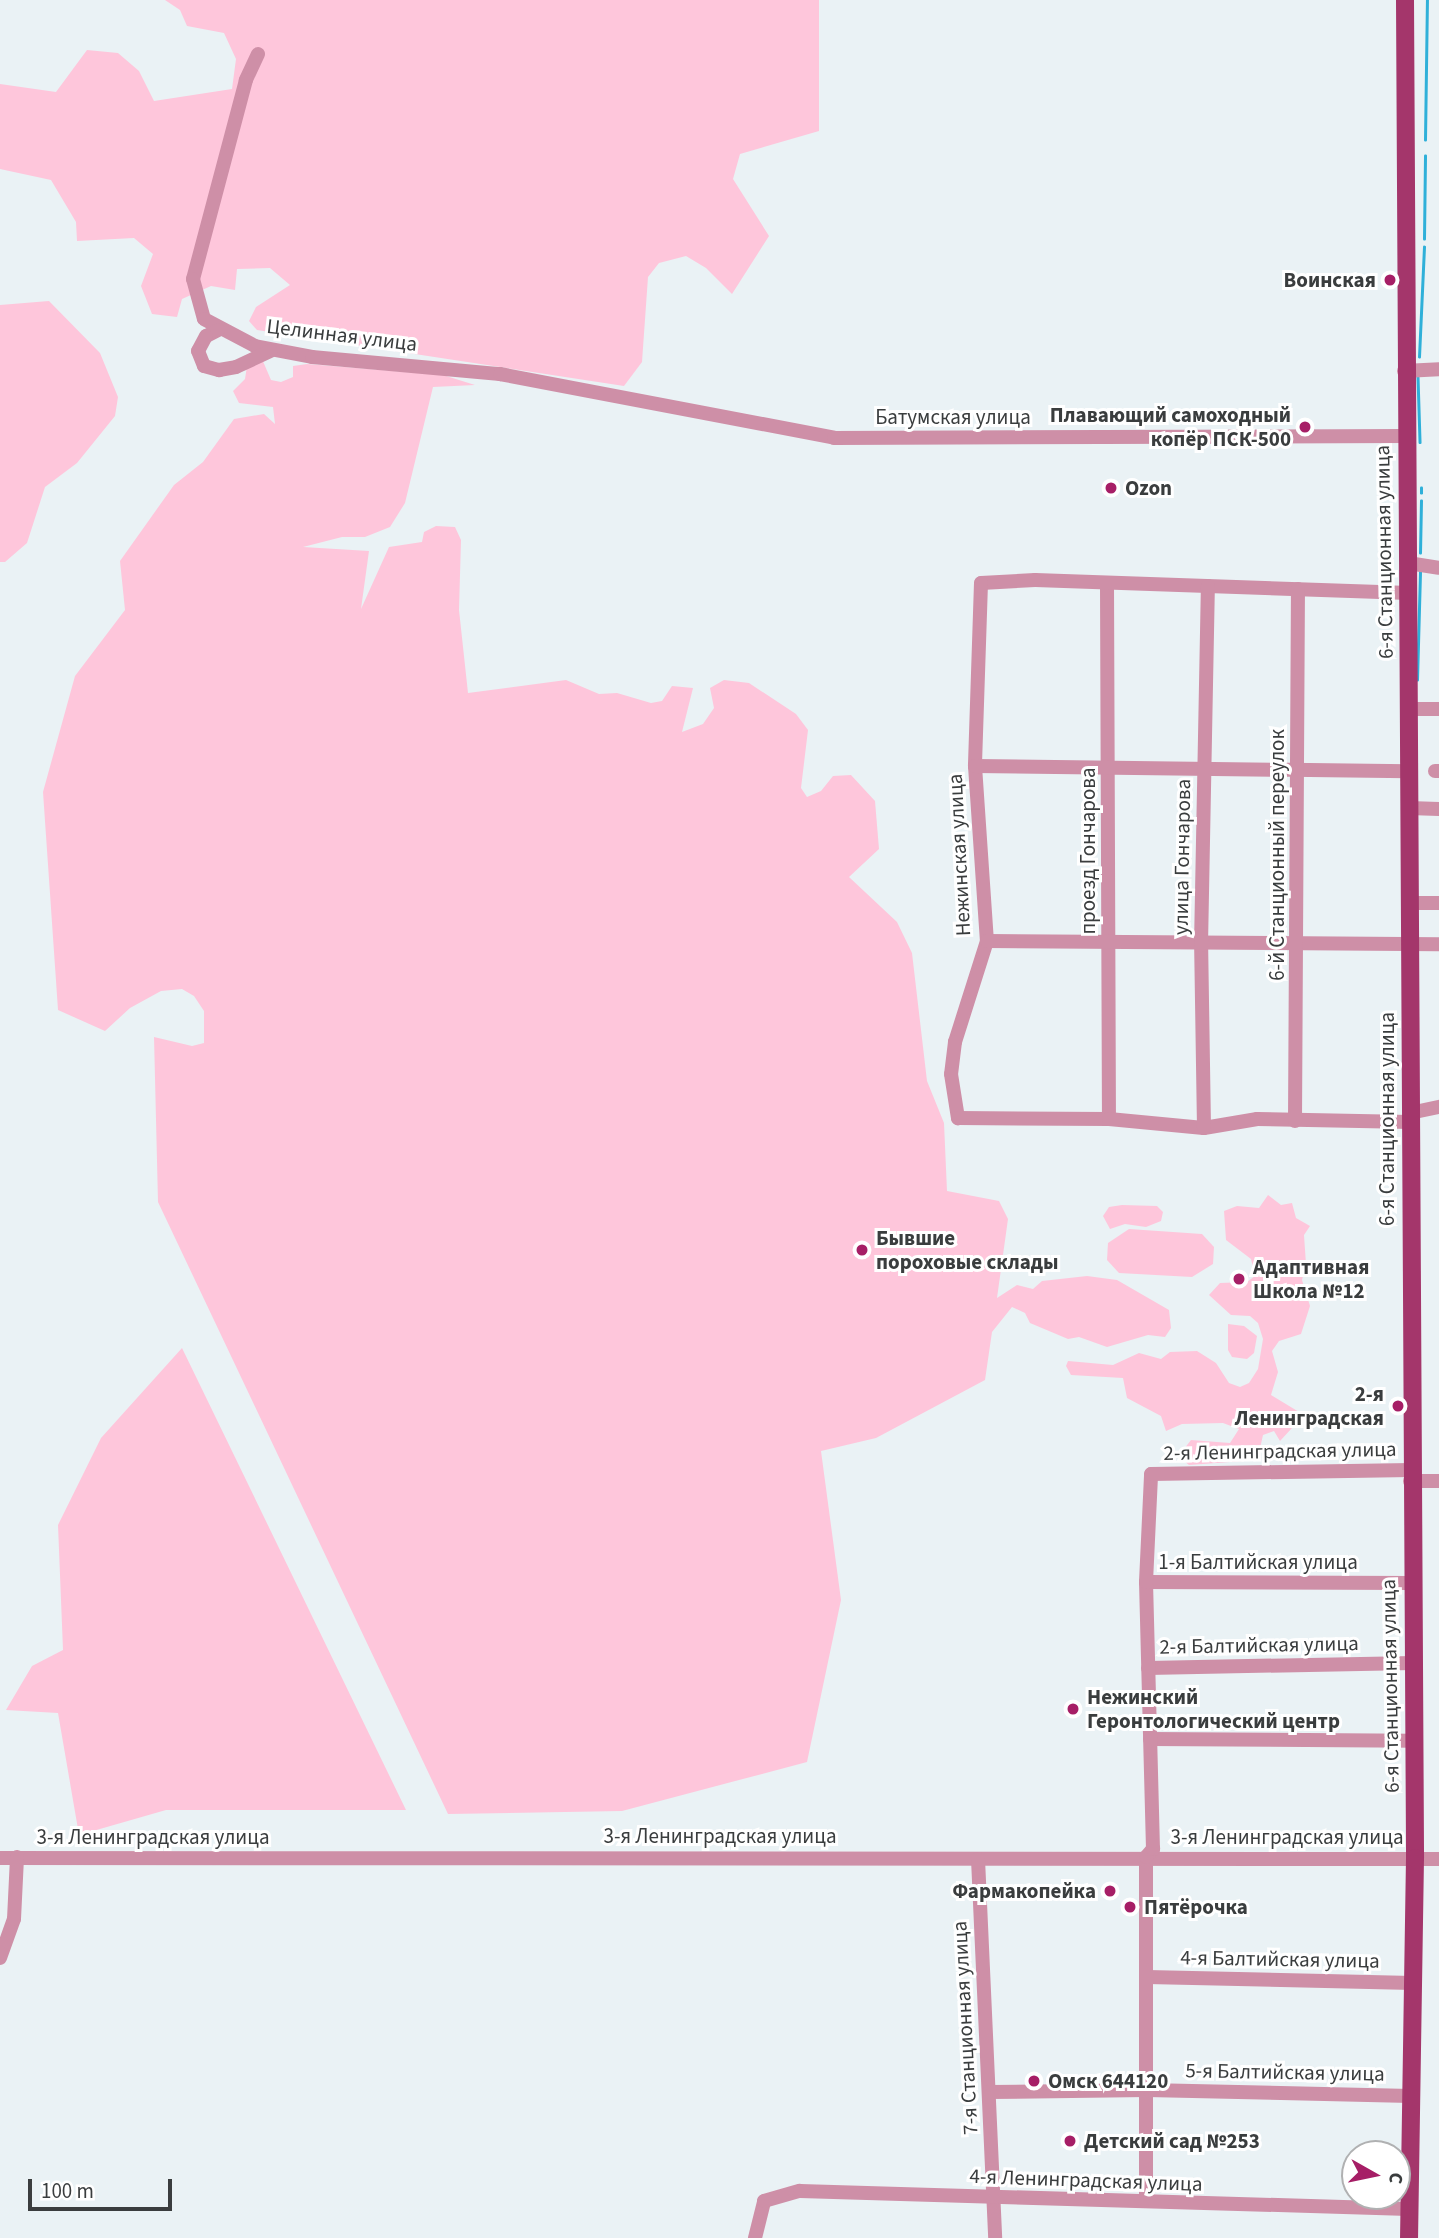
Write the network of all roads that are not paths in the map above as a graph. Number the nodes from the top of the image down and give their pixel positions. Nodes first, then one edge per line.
1 (1405, 0) edge
2 (258, 54) dead end
3 (218, 330) junction
4 (271, 351) junction
5 (1439, 369) edge
6 (1404, 370) junction
7 (547, 383) joint
8 (1405, 436) junction
9 (1408, 563) junction
10 (1439, 568) edge
11 (1107, 584) junction
12 (1208, 586) junction
13 (1298, 589) junction
14 (1409, 593) junction
15 (1409, 709) junction
16 (1439, 709) edge
17 (975, 766) junction
18 (1204, 769) junction
19 (1298, 769) junction
20 (1108, 770) junction
21 (1409, 771) junction
22 (1409, 808) junction
23 (1439, 809) edge
24 (1409, 903) junction
25 (1439, 903) edge
26 (987, 941) junction
27 (1298, 943) junction
28 (1109, 944) junction
29 (1409, 944) junction
30 (1439, 944) edge
31 (1201, 945) junction
32 (1439, 1107) edge
33 (1410, 1117) junction
34 (1109, 1119) junction
35 (1295, 1121) junction
36 (1204, 1128) junction
37 (1410, 1476) junction
38 (1439, 1481) edge
39 (1146, 1582) junction
40 (1412, 1583) junction
41 (1413, 1663) junction
42 (1148, 1668) junction
43 (1150, 1739) junction
44 (1413, 1741) junction
45 (17, 1857) junction
46 (1146, 1857) junction
47 (0, 1858) edge
48 (1415, 1858) junction
49 (978, 1859) junction
50 (1439, 1859) edge
51 (0, 1958) edge
52 (1147, 1977) junction
53 (1413, 1983) junction
54 (1147, 2090) junction
55 (989, 2092) junction
56 (1411, 2096) junction
57 (1410, 2140) edge
58 (995, 2199) junction
59 (1146, 2201) junction
60 (1341, 2207) edge
61 (1409, 2210) edge
62 (755, 2238) edge
63 (995, 2238) edge
64 (1409, 2238) edge

1 - 6 main road, 6-я Станционная улица
2 - 3 street
3 - 4 street, Целинная улица
3 - 4 street
4 - 7 street, Целинная улица
5 - 6 street
6 - 8 main road, 6-я Станционная улица
7 - 8 street, Батумская улица
8 - 9 main road, 6-я Станционная улица
9 - 10 street
9 - 14 main road, 6-я Станционная улица
11 - 12 street
11 - 17 street, Нежинская улица
11 - 20 street, проезд Гончарова
12 - 13 street
12 - 18 street, улица Гончарова
13 - 14 street
13 - 19 street, 6-й Станционный переулок
14 - 15 main road, 6-я Станционная улица
15 - 16 street
15 - 21 main road, 6-я Станционная улица
17 - 20 street
17 - 26 street, Нежинская улица
18 - 19 street
18 - 20 street
18 - 31 street, улица Гончарова
19 - 21 street
19 - 27 street, 6-й Станционный переулок
20 - 28 street, проезд Гончарова
21 - 22 main road, 6-я Станционная улица
22 - 23 street
22 - 24 main road, 6-я Станционная улица
24 - 25 street
24 - 29 main road, 6-я Станционная улица
26 - 28 street
26 - 34 street, Нежинская улица
27 - 29 street
27 - 31 street
27 - 35 street, 6-й Станционный переулок
28 - 31 street
28 - 34 street, проезд Гончарова
29 - 30 street
29 - 33 main road, 6-я Станционная улица
31 - 36 street, улица Гончарова
32 - 33 street
33 - 35 street
33 - 37 main road, 6-я Станционная улица
34 - 36 street
35 - 36 street
37 - 38 street, 2-я Ленинградская улица
37 - 39 street, 2-я Ленинградская улица
37 - 40 main road, 6-я Станционная улица
39 - 40 street, 1-я Балтийская улица
39 - 42 street
40 - 41 main road, 6-я Станционная улица
41 - 42 street, 2-я Балтийская улица
41 - 44 main road, 6-я Станционная улица
42 - 43 street
43 - 44 street
43 - 46 street
44 - 48 main road, 6-я Станционная улица
45 - 47 street, 3-я Ленинградская улица
45 - 49 street, 3-я Ленинградская улица
45 - 51 street
46 - 48 street, 3-я Ленинградская улица
46 - 49 street, 3-я Ленинградская улица
46 - 52 street
48 - 50 street, 3-я Ленинградская улица
48 - 53 main road, 6-я Станционная улица
49 - 55 street, 7-я Станционная улица
52 - 53 street, 4-я Балтийская улица
52 - 54 street
53 - 56 main road, 6-я Станционная улица
54 - 55 street, 5-я Балтийская улица
54 - 56 street, 5-я Балтийская улица
54 - 59 street
55 - 58 street, 7-я Станционная улица
56 - 57 main road, 6-я Станционная улица
58 - 59 street, 4-я Ленинградская улица
58 - 62 street, 4-я Ленинградская улица
58 - 63 street, 7-я Станционная улица
59 - 60 street, 4-я Ленинградская улица
61 - 64 main road, 6-я Станционная улица

